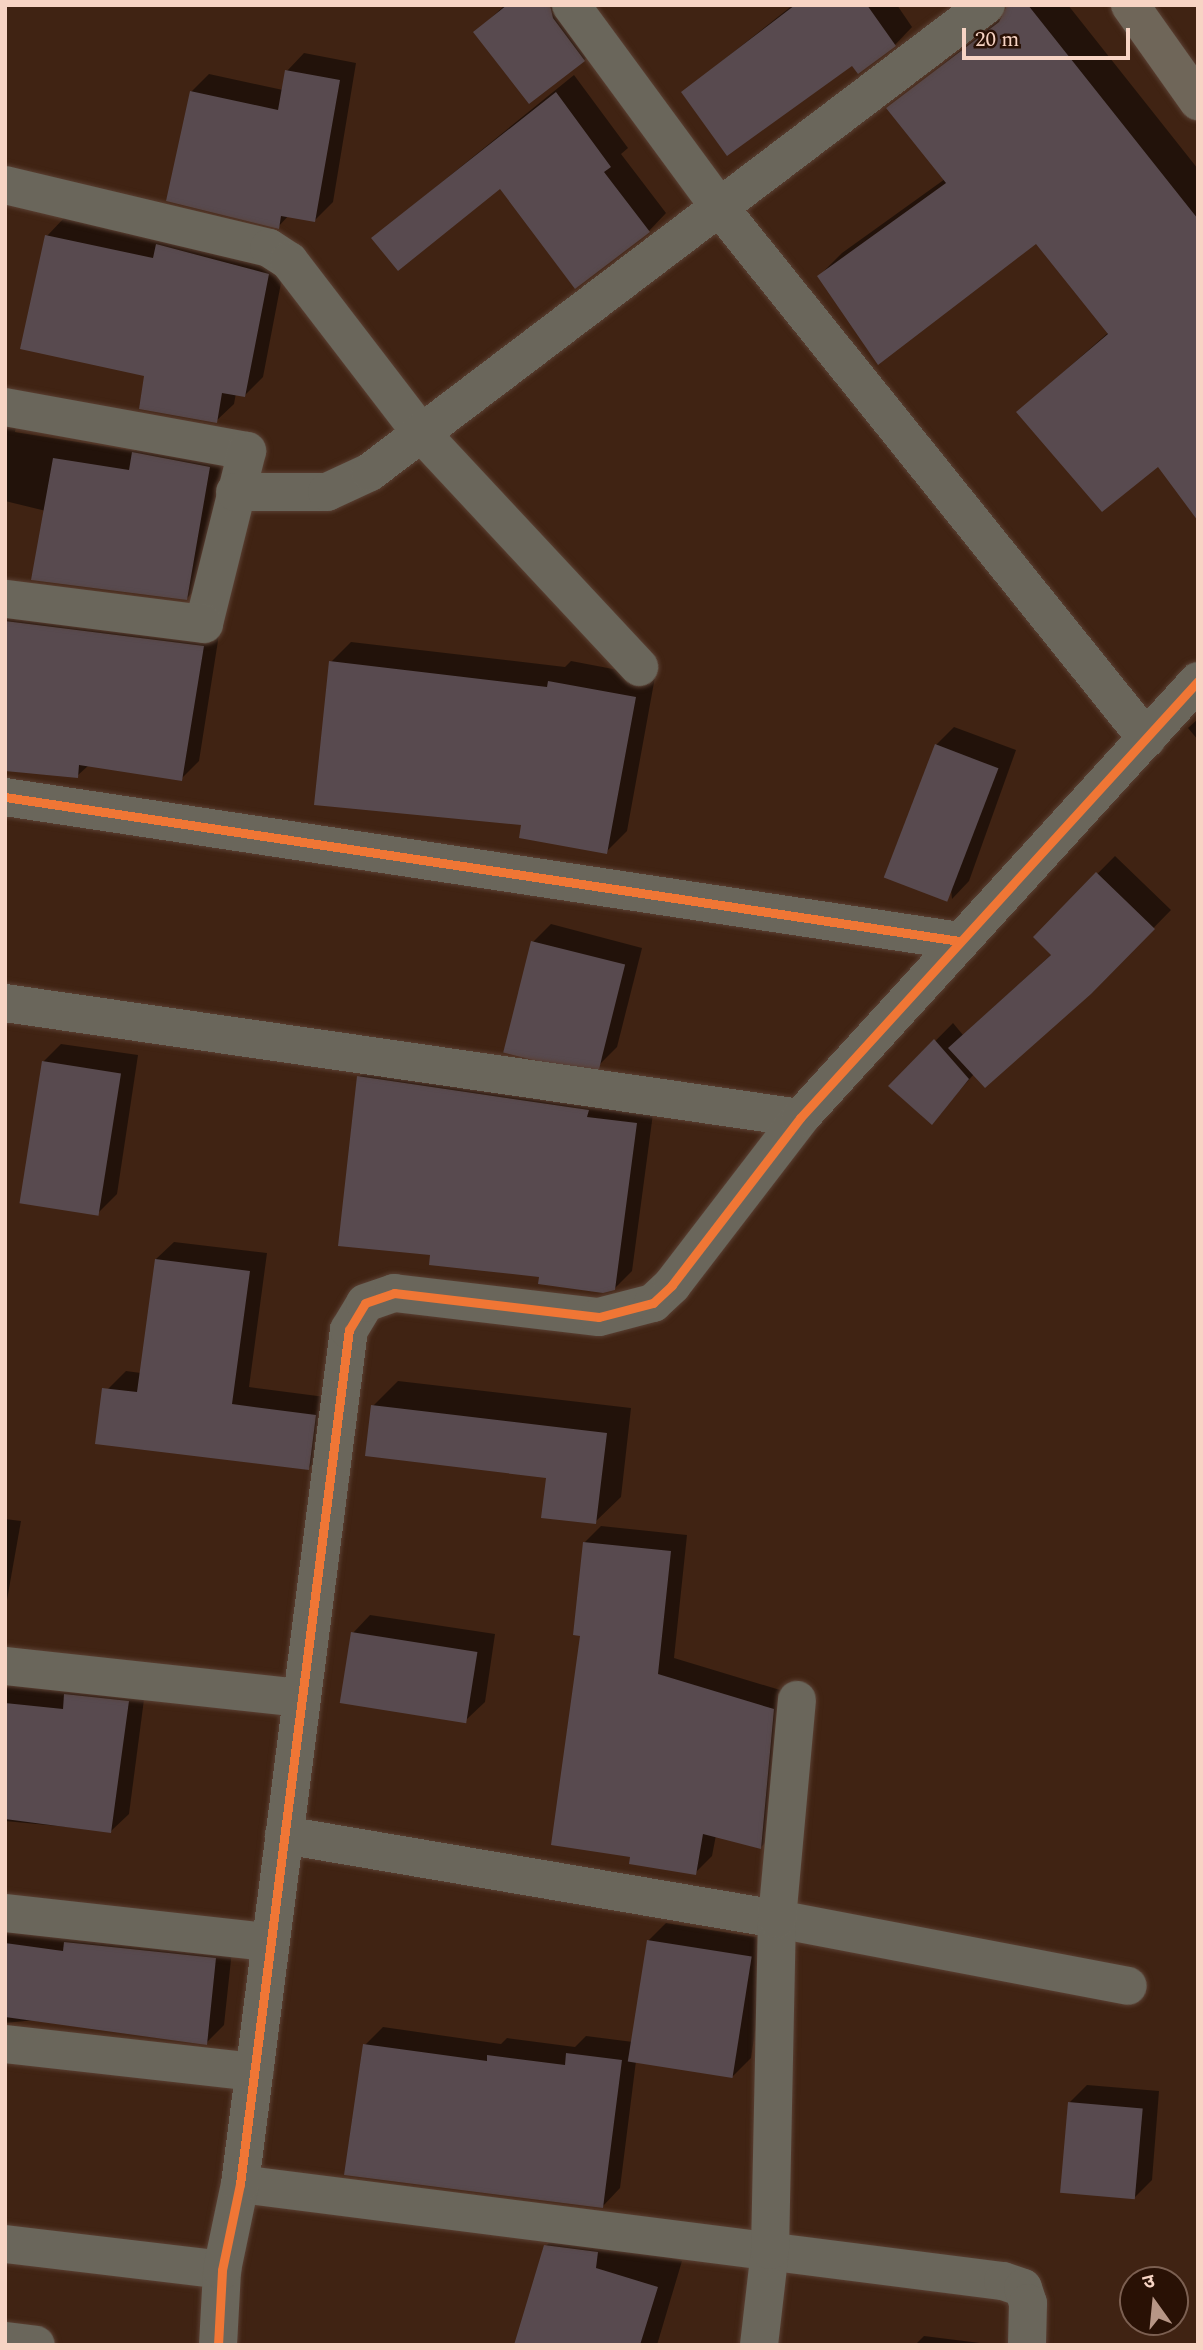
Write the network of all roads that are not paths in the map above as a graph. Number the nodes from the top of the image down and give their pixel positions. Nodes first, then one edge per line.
1 (571, 5) edge
2 (986, 5) edge
3 (1130, 5) edge
4 (1198, 101) edge
5 (5, 185) edge
6 (720, 208) junction
7 (5, 407) edge
8 (421, 433) junction
9 (235, 492) junction
10 (5, 599) edge
11 (639, 667) dead end
12 (1198, 681) edge
13 (1147, 739) junction
14 (5, 797) edge
15 (959, 941) junction
16 (5, 1003) edge
17 (800, 1118) junction
18 (5, 1666) edge
19 (301, 1698) junction
20 (797, 1700) dead end
21 (284, 1835) junction
22 (5, 1913) edge
23 (777, 1919) junction
24 (269, 1942) junction
25 (1128, 1986) dead end
26 (5, 2044) edge
27 (254, 2072) junction
28 (240, 2184) junction
29 (5, 2244) edge
30 (770, 2250) junction
31 (222, 2270) junction
32 (5, 2341) edge
33 (36, 2345) edge
34 (218, 2345) edge
35 (759, 2345) edge
36 (1027, 2345) edge

1 - 6 street
2 - 6 street
3 - 4 main road
5 - 8 street
6 - 8 street
6 - 13 street
7 - 9 street
8 - 9 street
8 - 11 street
9 - 10 street
12 - 13 street
13 - 15 street
14 - 15 street
15 - 17 street
16 - 17 street
17 - 19 street
18 - 19 street
19 - 21 street
20 - 23 street
21 - 23 street
21 - 24 street
22 - 24 street
23 - 25 street
23 - 30 street
24 - 27 street
26 - 27 street
27 - 28 street
28 - 30 street
28 - 31 street
29 - 31 street
30 - 35 street
30 - 36 street
31 - 34 street
32 - 33 street

